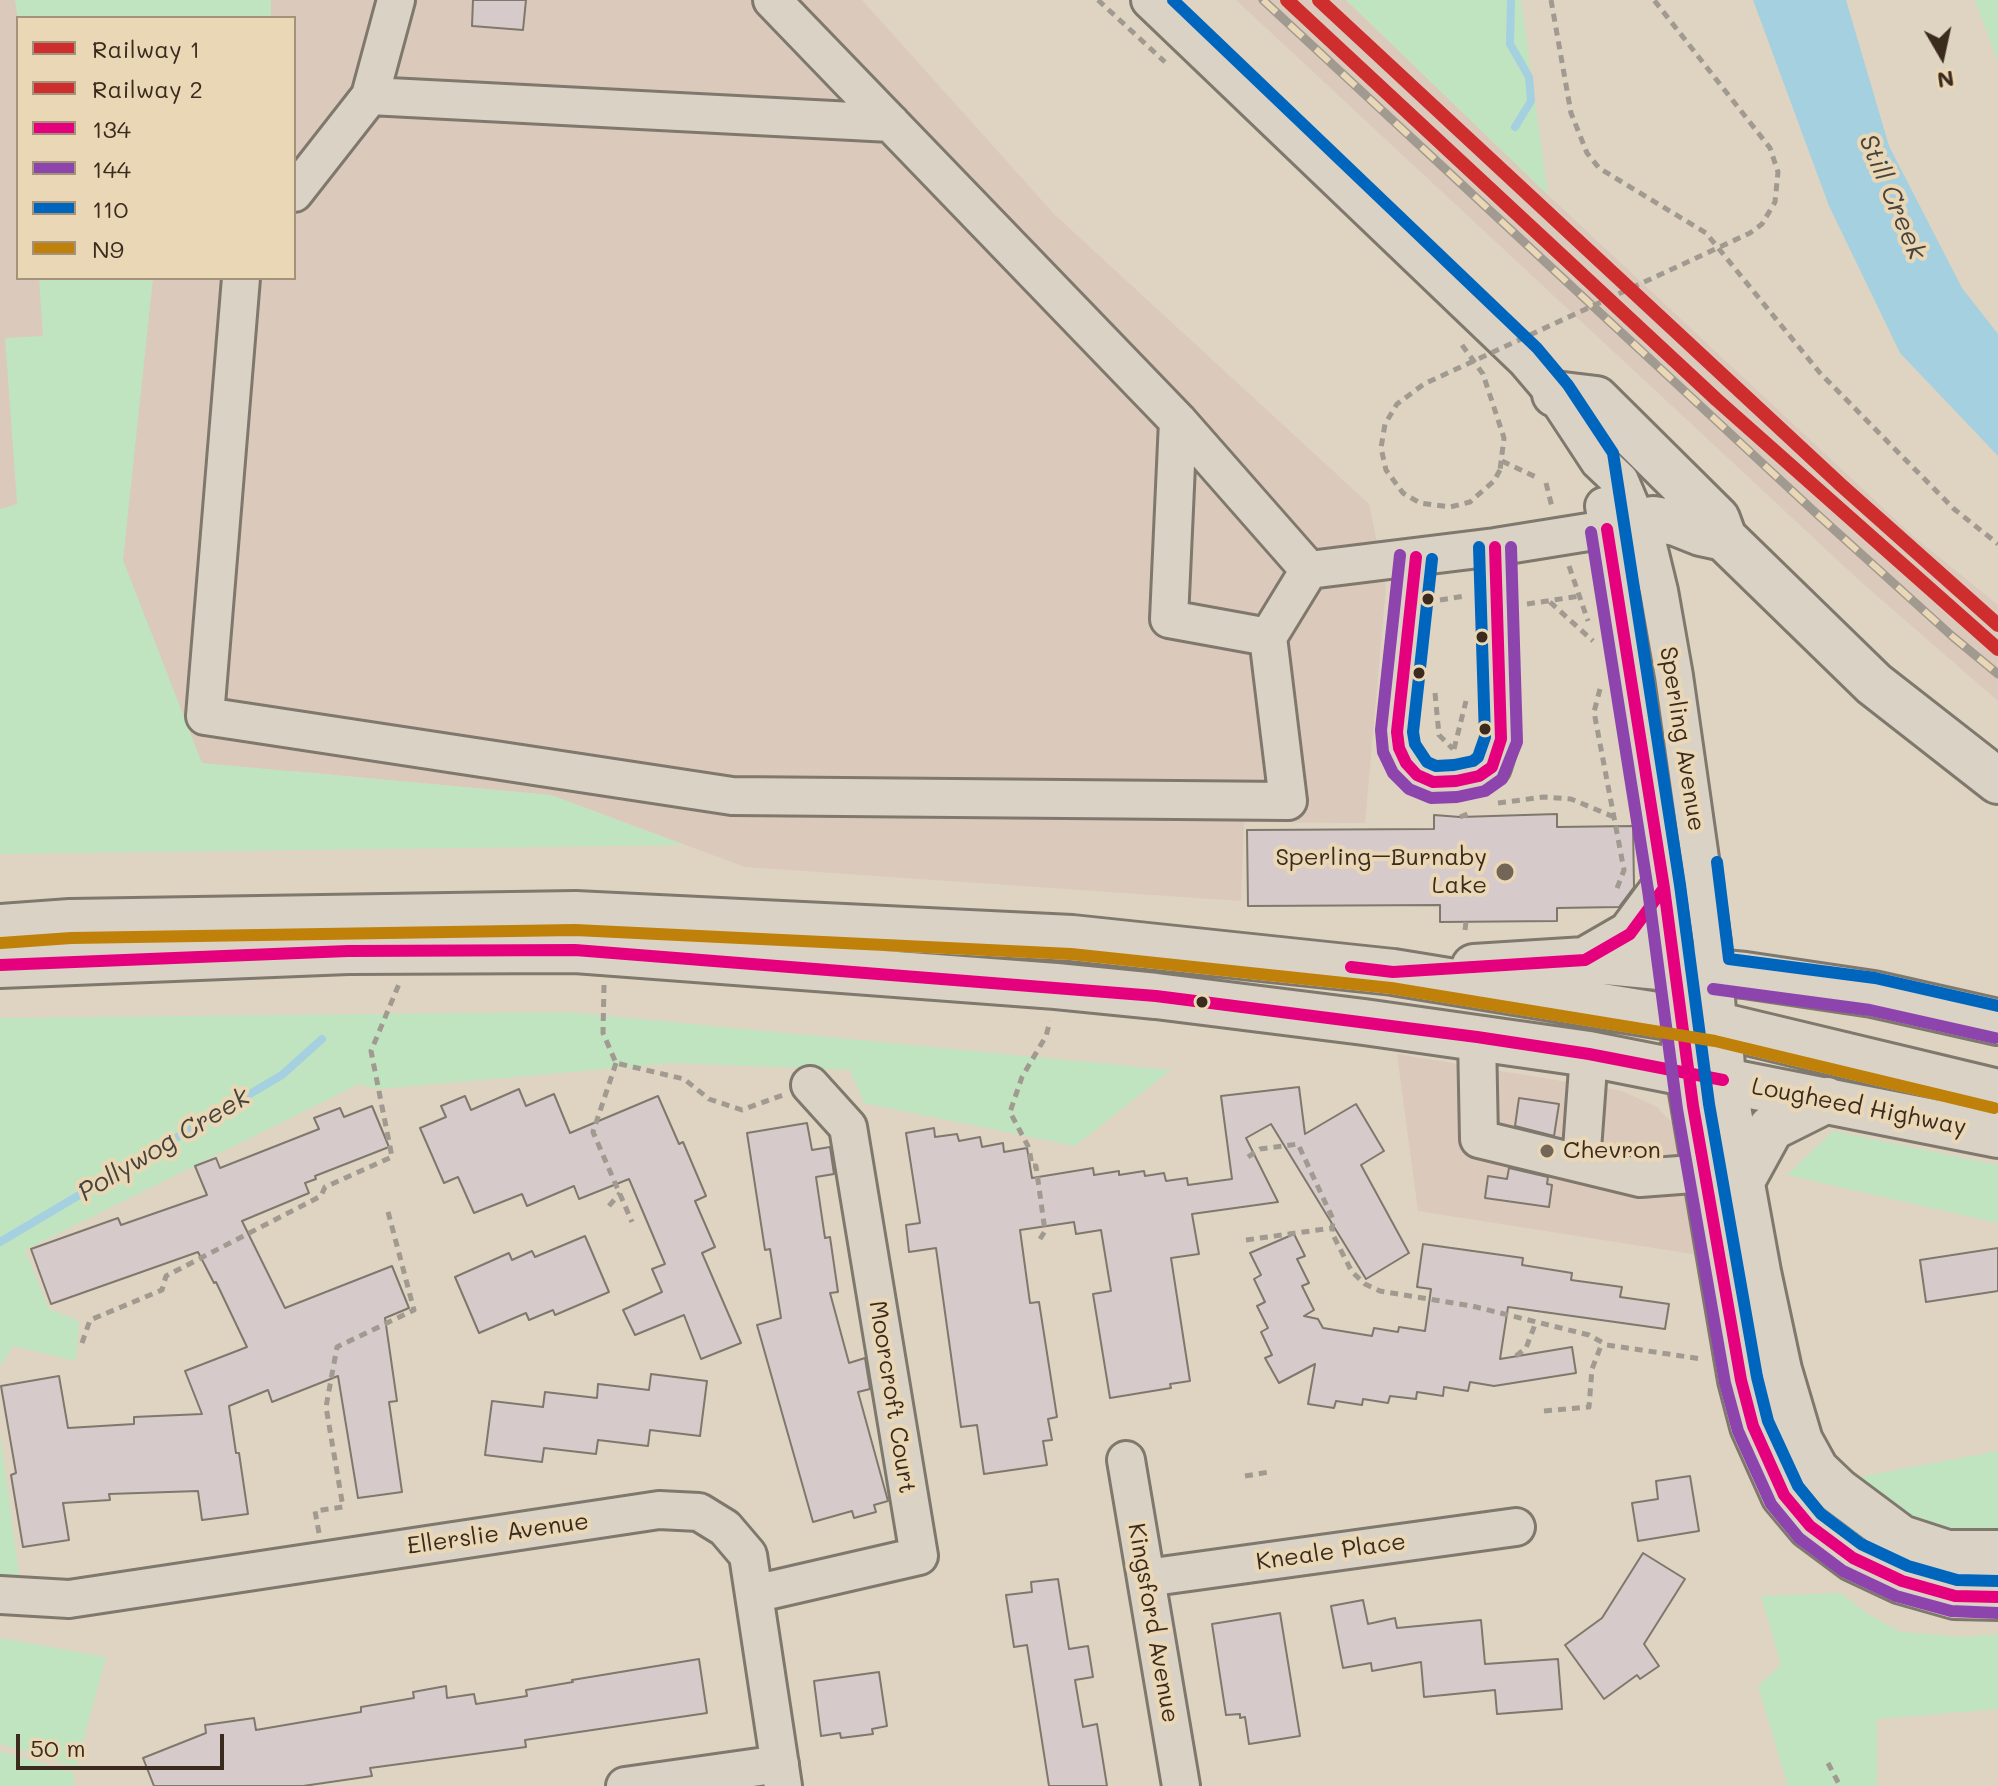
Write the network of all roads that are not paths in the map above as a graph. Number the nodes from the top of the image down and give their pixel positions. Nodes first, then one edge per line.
1 (396, 0) edge
2 (772, 0) edge
3 (1150, 0) edge
4 (370, 96) junction
5 (891, 123) junction
6 (296, 190) edge
7 (241, 280) edge
8 (1555, 394) junction
9 (1178, 421) junction
10 (1622, 526) junction
11 (1724, 538) junction
12 (1495, 547) junction
13 (1416, 557) junction
14 (1309, 570) junction
15 (1268, 637) junction
16 (1998, 781) edge
17 (1664, 888) junction
18 (0, 927) edge
19 (1585, 960) junction
20 (0, 965) edge
21 (1695, 970) junction
22 (1393, 972) junction
23 (1700, 1022) junction
24 (1998, 1022) edge
25 (1477, 1037) junction
26 (1589, 1054) junction
27 (1705, 1076) junction
28 (810, 1085) road end
29 (1998, 1092) edge
30 (1827, 1100) junction
31 (1998, 1135) edge
32 (1581, 1163) junction
33 (1724, 1177) junction
34 (1126, 1460) dead end
35 (1516, 1527) dead end
36 (1998, 1553) edge
37 (1146, 1578) junction
38 (754, 1594) junction
39 (0, 1595) edge
40 (1998, 1597) edge
41 (782, 1775) edge
42 (625, 1786) edge
43 (1181, 1786) edge

1 - 4 street
2 - 5 street
3 - 8 street, Sperling Avenue
4 - 5 street
4 - 6 street
5 - 9 street
7 - 15 street
8 - 10 street, Sperling Avenue
8 - 11 main road
9 - 14 street
9 - 15 street
10 - 11 main road
10 - 12 street
10 - 17 street, Sperling Avenue
10 - 21 street, Sperling Avenue
11 - 16 main road
12 - 13 street
12 - 13 street
13 - 14 street
14 - 15 street
17 - 19 main road
17 - 21 street, Sperling Avenue
18 - 22 main road, Lougheed Highway
19 - 21 main road
19 - 22 main road
20 - 25 main road, Lougheed Highway
21 - 23 street, Sperling Avenue
21 - 24 main road
22 - 23 main road, Lougheed Highway
23 - 27 main road, Sperling Avenue
23 - 29 main road, Lougheed Highway
25 - 26 main road, Lougheed Highway
25 - 32 street
26 - 27 main road, Lougheed Highway
26 - 32 street
27 - 30 main road, Lougheed Highway
27 - 33 main road, Sperling Avenue
28 - 38 street, Moorcroft Court
30 - 31 main road, Lougheed Highway
30 - 33 main road
32 - 33 street
33 - 36 main road, Sperling Avenue
33 - 40 main road, Sperling Avenue
34 - 37 street, Kingsford Avenue
35 - 37 street, Kneale Place
37 - 43 street, Kingsford Avenue
38 - 39 street, Ellerslie Avenue
38 - 41 street, Ellerslie Avenue
41 - 42 street

